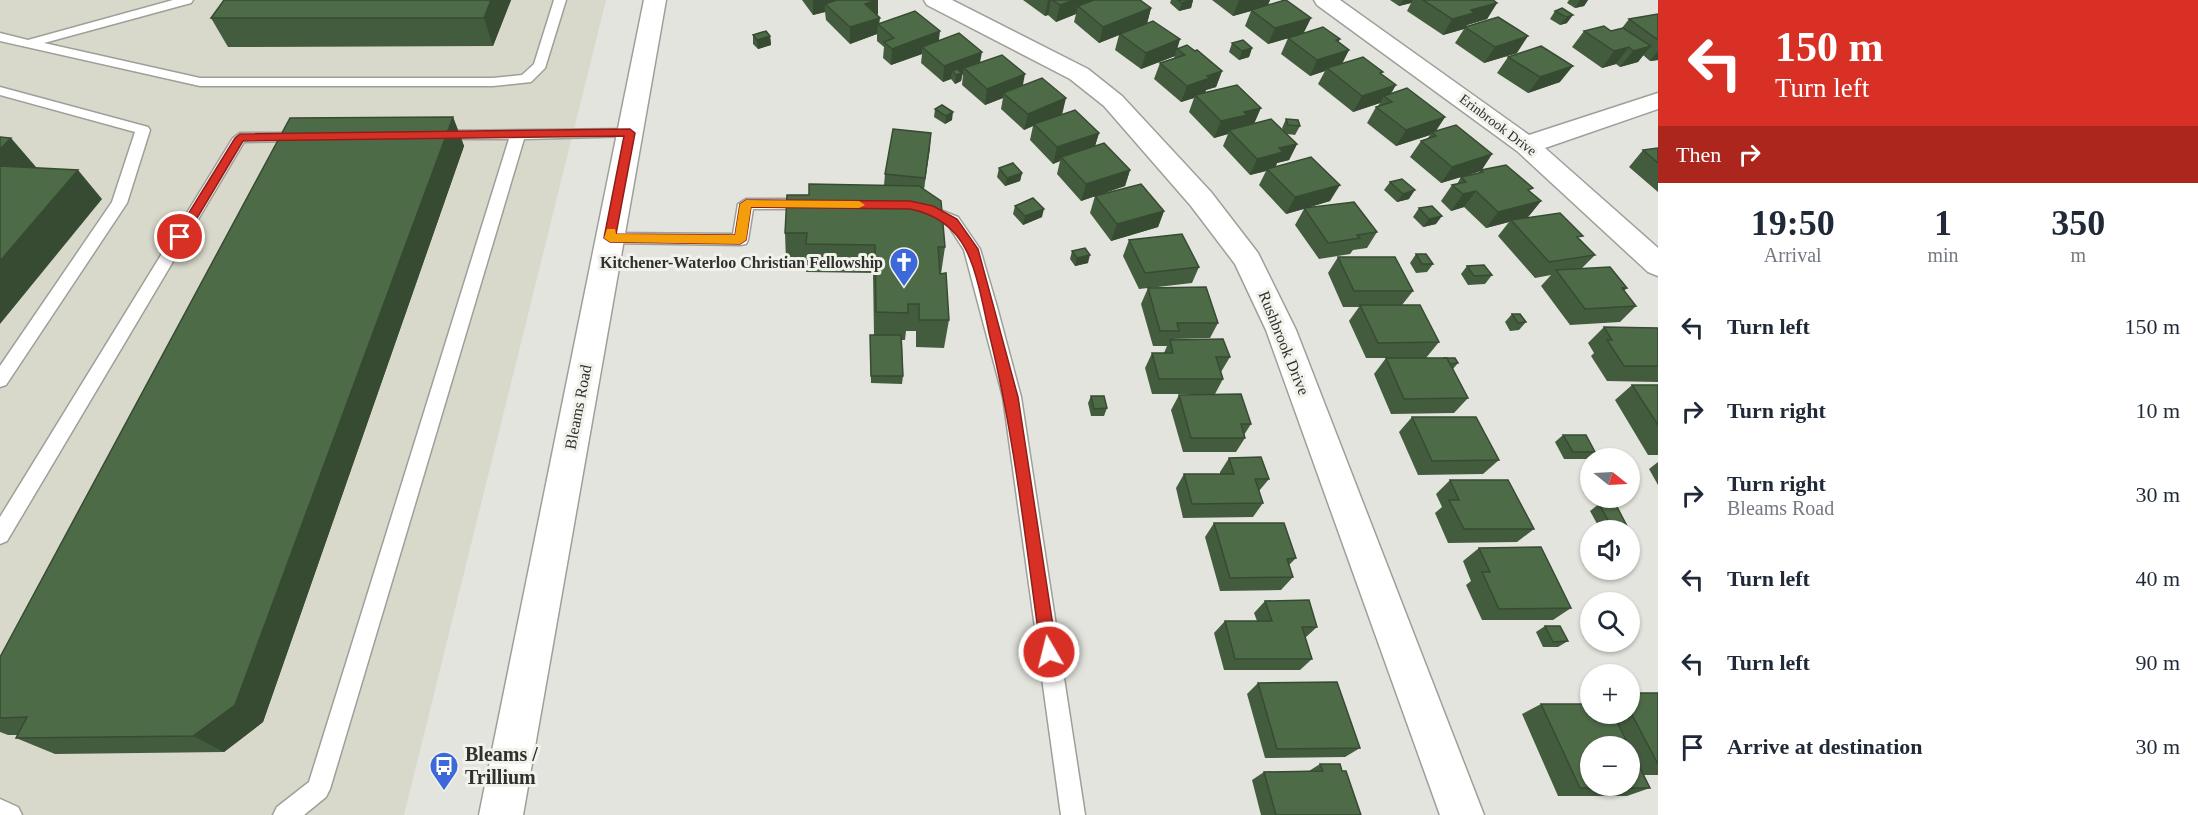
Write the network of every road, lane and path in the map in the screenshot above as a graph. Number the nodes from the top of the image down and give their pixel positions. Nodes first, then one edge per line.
1 (187, 0) edge
2 (560, 0) edge
3 (655, 0) edge
4 (935, 0) edge
5 (1325, 0) edge
6 (0, 37) edge
7 (28, 43) junction
8 (0, 91) edge
9 (1658, 101) edge
10 (630, 133) junction
11 (518, 134) junction
12 (425, 135) edge
13 (321, 137) edge
14 (1526, 145) junction
15 (828, 204) edge
16 (898, 205) edge
17 (610, 238) junction
18 (1658, 265) edge
19 (0, 380) edge
20 (0, 535) edge
21 (0, 811) edge
22 (10, 815) edge
23 (285, 815) edge
24 (501, 815) edge
25 (1073, 815) edge
26 (1462, 815) edge

1 - 7 lane
2 - 7 lane
3 - 10 street, Bleams Road
4 - 26 street, Rushbrook Drive
5 - 14 street, Erinbrook Drive
6 - 7 lane
8 - 19 lane
9 - 14 street
10 - 11 lane
10 - 17 street, Bleams Road
11 - 12 lane
11 - 23 lane
13 - 20 lane
14 - 18 street, Erinbrook Drive
15 - 17 lane
16 - 25 lane
17 - 24 street, Bleams Road
21 - 22 lane

